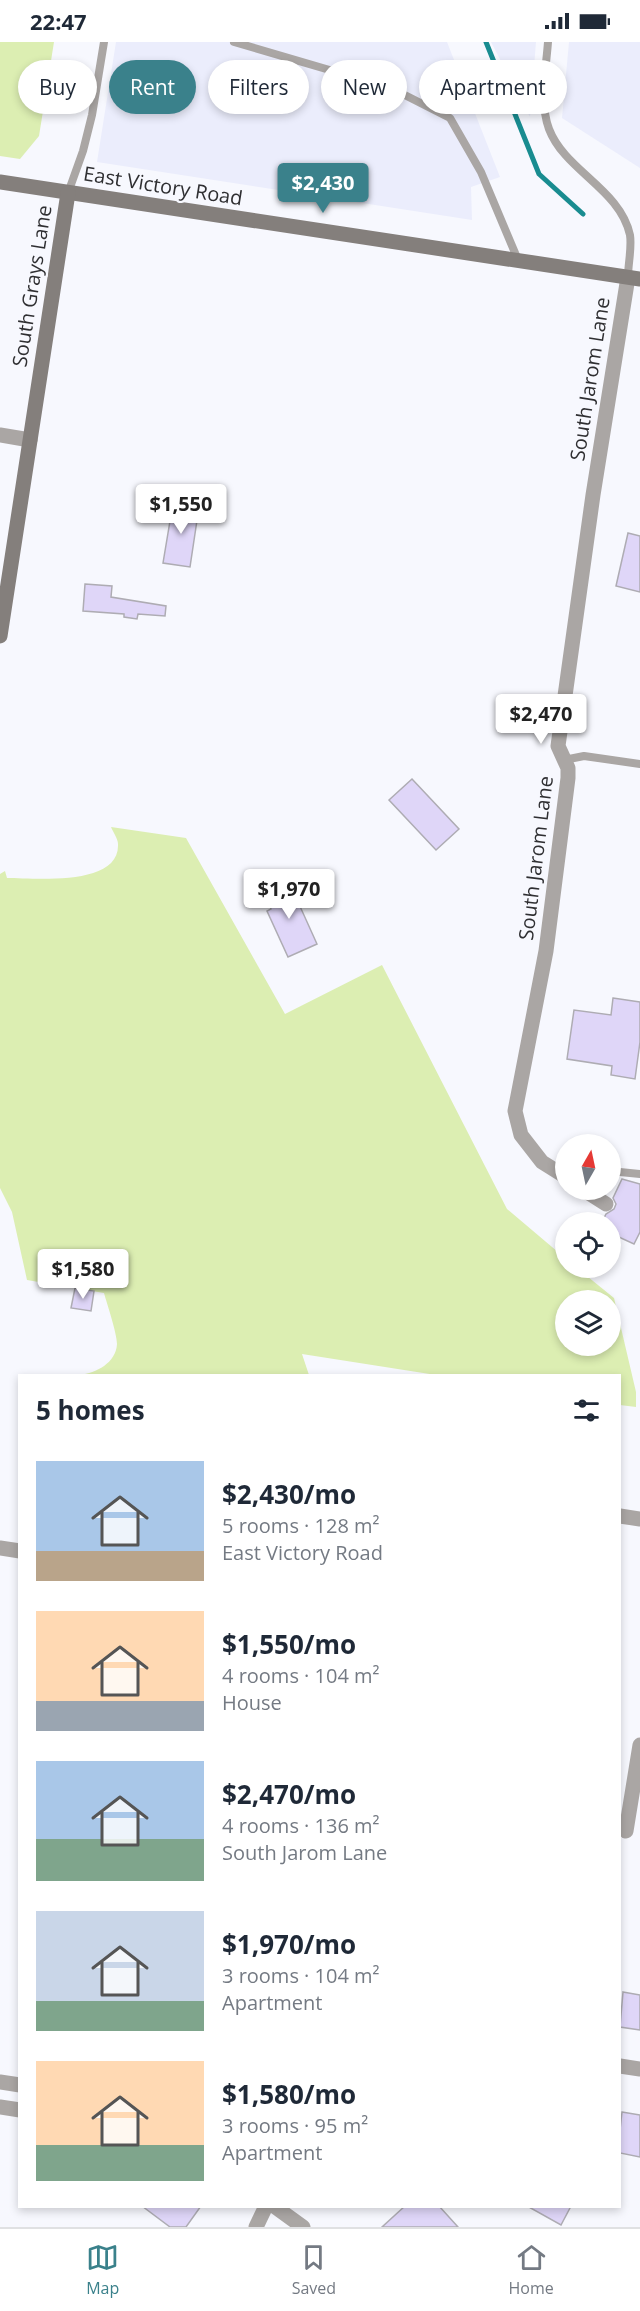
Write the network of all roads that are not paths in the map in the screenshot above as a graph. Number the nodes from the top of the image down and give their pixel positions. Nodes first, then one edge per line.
1 (104, 42) edge
2 (234, 42) edge
3 (548, 42) edge
4 (0, 182) edge
5 (68, 192) junction
6 (518, 260) junction
7 (634, 278) edge
8 (0, 435) edge
9 (30, 440) junction
10 (0, 636) edge
11 (564, 760) junction
12 (640, 764) edge
13 (555, 1170) edge
14 (621, 1173) edge
15 (640, 1174) edge
16 (600, 1200) edge
17 (606, 1204) dead end
18 (621, 1516) edge
19 (640, 1519) edge
20 (0, 1548) edge
21 (18, 1551) edge
22 (640, 1745) edge
23 (629, 1831) edge
24 (621, 2066) edge
25 (640, 2069) edge
26 (0, 2082) edge
27 (18, 2085) edge
28 (0, 2107) edge
29 (18, 2110) edge
30 (265, 2208) edge
31 (276, 2208) edge
32 (256, 2227) edge
33 (303, 2227) edge

1 - 5 lane
2 - 6 lane
3 - 7 lane
4 - 5 street, East Victory Road
5 - 6 street, East Victory Road
5 - 9 street, South Grays Lane
6 - 7 street, East Victory Road
7 - 11 street, South Jarom Lane
8 - 9 street
9 - 10 street, South Grays Lane
11 - 12 lane
11 - 13 street, South Jarom Lane
14 - 15 lane
16 - 17 street
18 - 19 street
20 - 21 street
22 - 23 street
24 - 25 street
26 - 27 street
28 - 29 street
30 - 32 street
31 - 33 street

